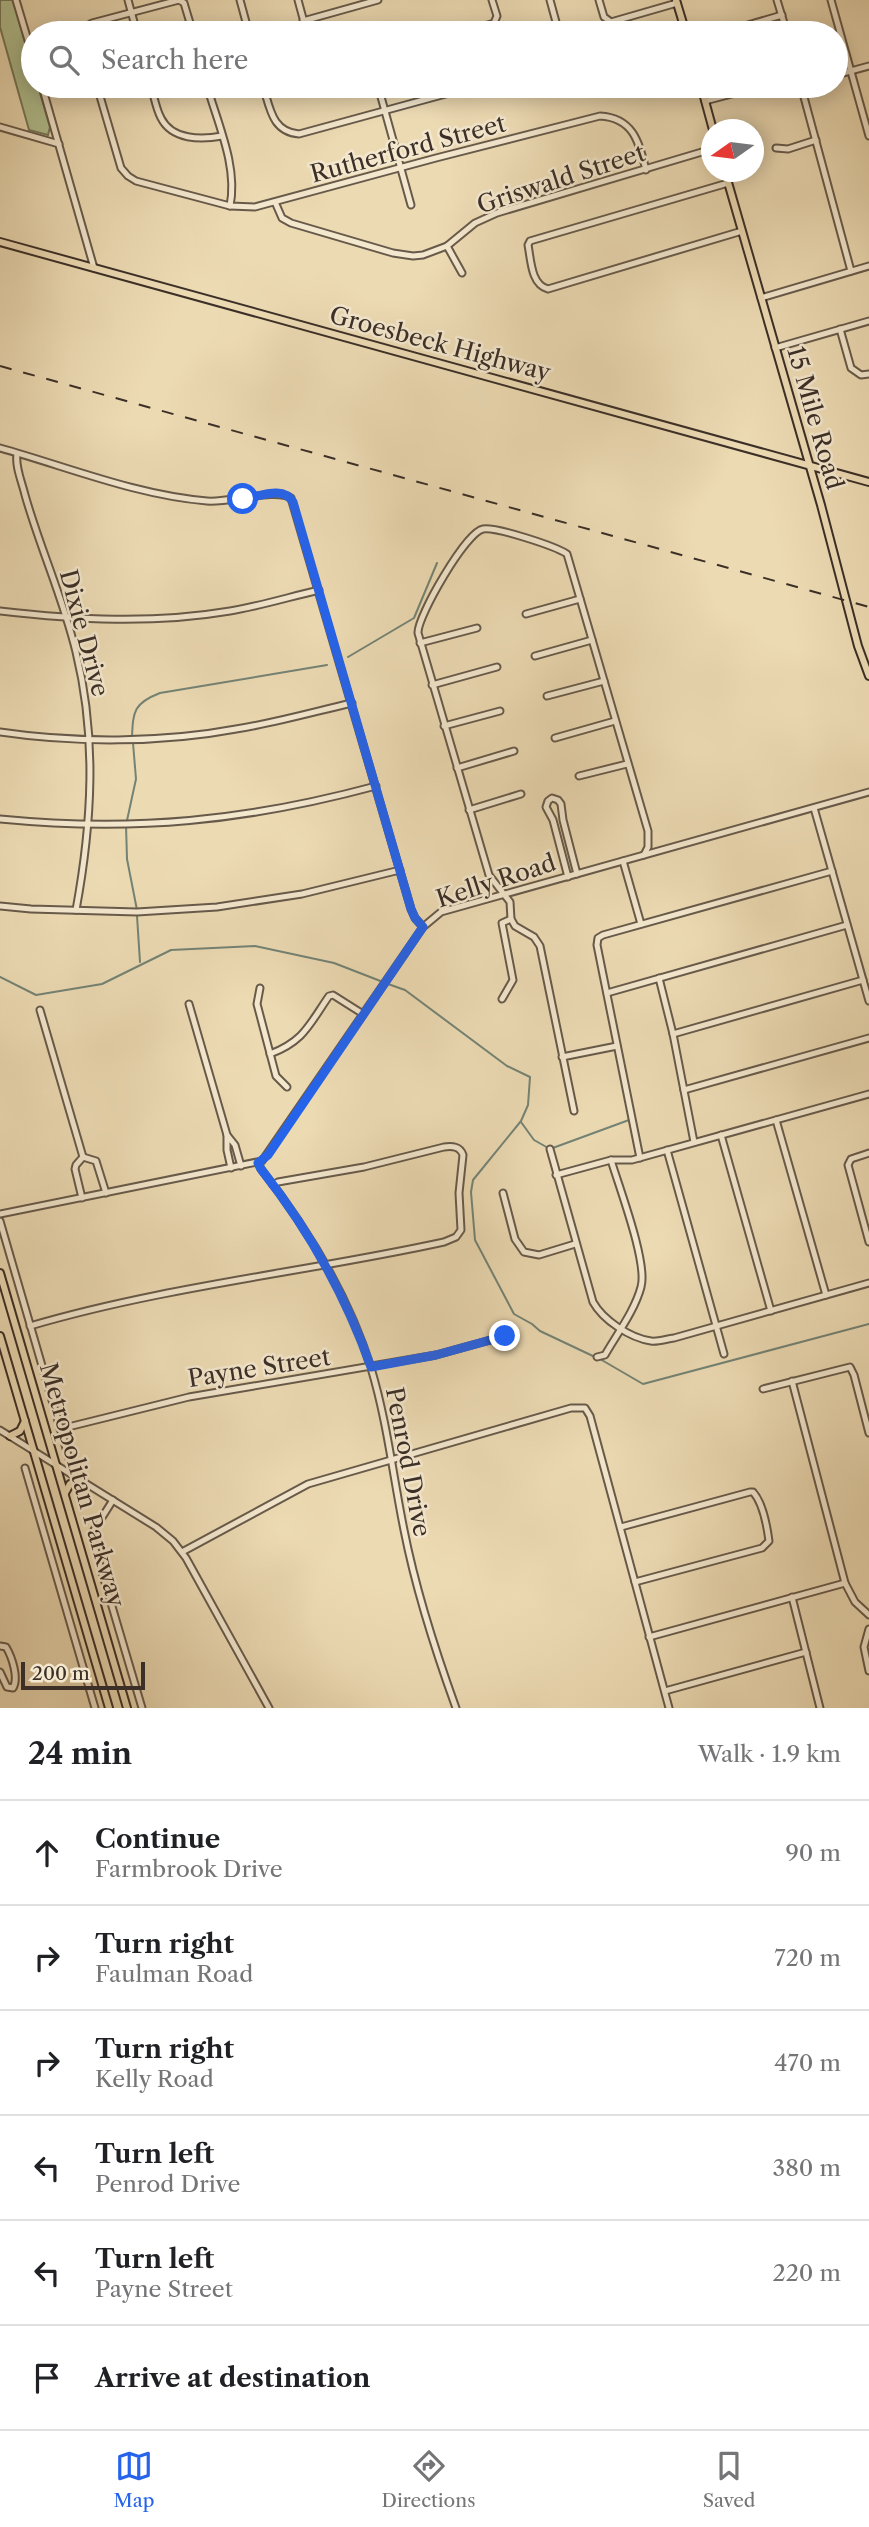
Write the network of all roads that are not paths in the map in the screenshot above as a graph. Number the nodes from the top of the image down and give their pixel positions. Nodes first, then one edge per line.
1 (16, 0) edge
2 (128, 0) edge
3 (240, 0) edge
4 (298, 0) edge
5 (378, 0) edge
6 (492, 0) edge
7 (550, 0) edge
8 (599, 0) edge
9 (777, 0) edge
10 (831, 0) edge
11 (182, 1) edge
12 (677, 2) edge
13 (132, 12) junction
14 (782, 15) junction
15 (303, 20) joint
16 (621, 20) joint
17 (22, 21) edge
18 (99, 21) edge
19 (134, 21) edge
20 (189, 21) edge
21 (246, 21) edge
22 (496, 21) edge
23 (556, 21) edge
24 (607, 21) edge
25 (618, 21) edge
26 (683, 21) edge
27 (762, 21) edge
28 (784, 21) edge
29 (837, 21) edge
30 (848, 60) edge
31 (869, 66) edge
32 (851, 71) junction
33 (848, 72) edge
34 (46, 98) edge
35 (101, 98) edge
36 (155, 98) edge
37 (211, 98) edge
38 (267, 98) edge
39 (381, 98) edge
40 (432, 98) edge
41 (704, 98) edge
42 (713, 98) edge
43 (804, 98) edge
44 (705, 101) junction
45 (385, 111) junction
46 (710, 119) edge
47 (0, 127) edge
48 (222, 136) junction
49 (869, 136) edge
50 (816, 140) junction
51 (60, 144) junction
52 (776, 148) dead end
53 (701, 152) edge
54 (401, 167) junction
55 (646, 170) junction
56 (728, 183) joint
57 (275, 202) junction
58 (411, 205) dead end
59 (230, 206) junction
60 (742, 232) junction
61 (0, 242) edge
62 (447, 246) junction
63 (869, 266) edge
64 (94, 268) junction
65 (851, 271) junction
66 (462, 273) dead end
67 (761, 298) junction
68 (869, 321) edge
69 (840, 329) junction
70 (775, 348) junction
71 (869, 374) edge
72 (0, 448) edge
73 (18, 454) junction
74 (810, 466) junction
75 (869, 482) edge
76 (319, 590) junction
77 (580, 599) junction
78 (0, 611) edge
79 (526, 614) dead end
80 (67, 619) junction
81 (477, 628) dead end
82 (592, 640) junction
83 (420, 643) junction
84 (535, 656) dead end
85 (497, 667) dead end
86 (869, 676) edge
87 (604, 681) junction
88 (432, 685) junction
89 (547, 696) dead end
90 (352, 703) junction
91 (500, 711) dead end
92 (615, 721) junction
93 (444, 726) junction
94 (0, 732) edge
95 (90, 738) junction
96 (555, 738) dead end
97 (514, 751) dead end
98 (627, 764) junction
99 (457, 768) junction
100 (579, 776) dead end
101 (376, 786) junction
102 (869, 792) edge
103 (521, 794) dead end
104 (814, 808) junction
105 (469, 810) junction
106 (0, 819) edge
107 (89, 824) junction
108 (644, 855) junction
109 (623, 861) junction
110 (400, 870) junction
111 (832, 871) junction
112 (577, 874) junction
113 (568, 877) junction
114 (505, 894) junction
115 (0, 906) edge
116 (76, 910) junction
117 (511, 919) junction
118 (641, 924) junction
119 (847, 925) junction
120 (423, 927) junction
121 (659, 978) junction
122 (863, 980) junction
123 (260, 988) dead end
124 (607, 993) junction
125 (502, 999) dead end
126 (869, 1001) edge
127 (189, 1004) dead end
128 (40, 1010) dead end
129 (363, 1014) junction
130 (673, 1034) junction
131 (869, 1038) edge
132 (617, 1046) junction
133 (270, 1054) junction
134 (562, 1058) junction
135 (287, 1087) dead end
136 (684, 1090) junction
137 (869, 1094) edge
138 (574, 1111) dead end
139 (776, 1120) junction
140 (227, 1135) junction
141 (721, 1135) junction
142 (694, 1142) junction
143 (550, 1149) dead end
144 (667, 1150) junction
145 (869, 1153) edge
146 (83, 1157) junction
147 (640, 1158) junction
148 (611, 1160) junction
149 (258, 1163) junction
150 (241, 1166) junction
151 (231, 1168) junction
152 (556, 1175) junction
153 (273, 1185) junction
154 (106, 1193) junction
155 (503, 1193) dead end
156 (82, 1198) junction
157 (0, 1214) edge
158 (0, 1221) edge
159 (869, 1242) edge
160 (575, 1244) junction
161 (327, 1266) junction
162 (0, 1273) edge
163 (869, 1283) edge
164 (826, 1295) junction
165 (771, 1311) junction
166 (30, 1326) junction
167 (717, 1327) junction
168 (621, 1328) junction
169 (0, 1336) edge
170 (505, 1336) dead end
171 (5, 1353) junction
172 (24, 1354) junction
173 (724, 1354) dead end
174 (597, 1357) dead end
175 (371, 1367) junction
176 (792, 1381) junction
177 (763, 1390) dead end
178 (25, 1421) junction
179 (60, 1429) junction
180 (0, 1430) edge
181 (869, 1433) edge
182 (10, 1436) junction
183 (33, 1451) junction
184 (391, 1459) junction
185 (56, 1465) junction
186 (25, 1468) dead end
187 (77, 1478) junction
188 (65, 1493) junction
189 (113, 1500) junction
190 (621, 1527) junction
191 (182, 1552) junction
192 (65, 1560) junction
193 (79, 1564) junction
194 (635, 1582) junction
195 (845, 1583) junction
196 (792, 1597) junction
197 (869, 1615) edge
198 (869, 1629) edge
199 (649, 1637) junction
200 (0, 1646) edge
201 (806, 1652) junction
202 (869, 1671) edge
203 (0, 1672) edge
204 (665, 1691) junction
205 (95, 1708) edge
206 (109, 1708) edge
207 (127, 1708) edge
208 (142, 1708) edge
209 (269, 1708) edge
210 (456, 1708) edge
211 (669, 1708) edge
212 (819, 1708) edge

1 - 17 street
2 - 13 street
3 - 21 street
4 - 15 street
5 - 15 street
6 - 22 street
7 - 23 street
8 - 24 street
9 - 14 street
10 - 29 street
11 - 13 street
11 - 20 street
12 - 16 street
12 - 26 main road
13 - 18 street
13 - 19 street
14 - 27 street
14 - 28 street
16 - 25 street
30 - 32 street
31 - 32 street
32 - 33 street
32 - 49 street
34 - 51 street
35 - 59 street, Rutherford Street
36 - 48 street
37 - 48 street
38 - 45 street
39 - 45 street
40 - 45 street
41 - 44 main road
42 - 44 street
43 - 50 street
44 - 46 main road
45 - 54 street
47 - 51 street
48 - 59 street
50 - 52 street
50 - 65 street
51 - 64 street
53 - 55 street, Griswald Street
54 - 55 street, Rutherford Street
54 - 57 street, Rutherford Street
54 - 58 street
55 - 62 street, Griswald Street
56 - 60 main road, 15 Mile Road
56 - 60 street
57 - 59 street, Rutherford Street
57 - 62 street, Griswald Street
60 - 67 main road, 15 Mile Road
61 - 64 main road, Groesbeck Highway
62 - 66 street
63 - 65 street
64 - 74 main road, Groesbeck Highway
65 - 67 street
67 - 70 main road, 15 Mile Road
68 - 69 street
69 - 70 street
69 - 71 street
70 - 74 main road, 15 Mile Road
72 - 73 street
73 - 76 street
73 - 80 street, Dixie Drive
74 - 75 main road, Groesbeck Highway
74 - 86 main road, 15 Mile Road
76 - 80 street
76 - 90 street
77 - 79 street
77 - 82 street
77 - 83 street
78 - 80 street
80 - 95 street, Dixie Drive
81 - 83 street
82 - 84 street
82 - 87 street
83 - 88 street
85 - 88 street
87 - 89 street
87 - 92 street
88 - 93 street
90 - 95 street
90 - 101 street
91 - 93 street
92 - 96 street
92 - 98 street
93 - 99 street
94 - 95 street
95 - 107 street, Dixie Drive
97 - 99 street
98 - 100 street
98 - 108 street
99 - 105 street
101 - 107 street
101 - 110 street
102 - 104 street, Kelly Road
103 - 105 street
104 - 108 street, Kelly Road
104 - 111 street
105 - 114 street
106 - 107 street
107 - 116 street, Dixie Drive
108 - 109 street, Kelly Road
109 - 112 street, Kelly Road
109 - 118 street
110 - 116 street
110 - 120 street
111 - 118 street
111 - 119 street
112 - 113 street, Kelly Road
112 - 113 street
113 - 114 street, Kelly Road
114 - 117 street
114 - 120 street, Kelly Road
115 - 116 street
117 - 125 street
117 - 134 street
118 - 124 street
119 - 121 street
119 - 122 street
120 - 129 street, Kelly Road
121 - 124 street
121 - 130 street
122 - 126 street
122 - 130 street
123 - 133 street
124 - 132 street
127 - 140 street
128 - 146 street
129 - 133 street
129 - 149 street, Kelly Road
130 - 136 street
131 - 136 street
132 - 134 street
132 - 147 street
133 - 135 street
134 - 138 street
136 - 142 street
137 - 139 street
139 - 141 street
139 - 164 street
140 - 150 street
140 - 151 street
141 - 142 street
141 - 165 street
142 - 144 street
143 - 152 street
144 - 147 street
144 - 167 street
145 - 159 street
146 - 154 street
146 - 156 street
147 - 148 street
148 - 152 street
148 - 168 street
149 - 150 street
149 - 153 street, Penrod Drive
150 - 151 street
151 - 154 street
152 - 160 street
153 - 161 street, Penrod Drive
153 - 161 street
154 - 156 street
155 - 160 street
156 - 157 street
158 - 166 street
160 - 168 street
161 - 166 street
161 - 175 street, Penrod Drive
162 - 172 main road, Metropolitan Parkway
163 - 164 street
164 - 165 street
165 - 167 street
166 - 179 street
167 - 168 street
167 - 173 street
168 - 174 street
169 - 171 main road, Metropolitan Parkway
170 - 175 street, Payne Street
171 - 172 main road
171 - 178 main road, Metropolitan Parkway
172 - 185 main road, Metropolitan Parkway
175 - 179 street, Payne Street
175 - 184 street, Penrod Drive
176 - 177 street
176 - 181 street
176 - 195 street
178 - 182 main road
178 - 183 main road, Metropolitan Parkway
179 - 187 street
180 - 182 street
182 - 183 street
183 - 185 street
183 - 192 main road, Metropolitan Parkway
184 - 190 street
184 - 191 street
184 - 210 street, Penrod Drive
185 - 187 street
185 - 188 main road, Metropolitan Parkway
186 - 205 street
187 - 188 main road
187 - 189 street
188 - 193 main road, Metropolitan Parkway
189 - 191 street
189 - 208 street
190 - 194 street
190 - 194 street
191 - 209 street
192 - 193 main road
192 - 206 main road, Metropolitan Parkway
193 - 207 main road, Metropolitan Parkway
194 - 199 street
195 - 196 street
195 - 197 street
196 - 199 street
196 - 201 street
198 - 202 street
199 - 204 street
200 - 203 street
201 - 204 street
201 - 212 street
204 - 211 street

